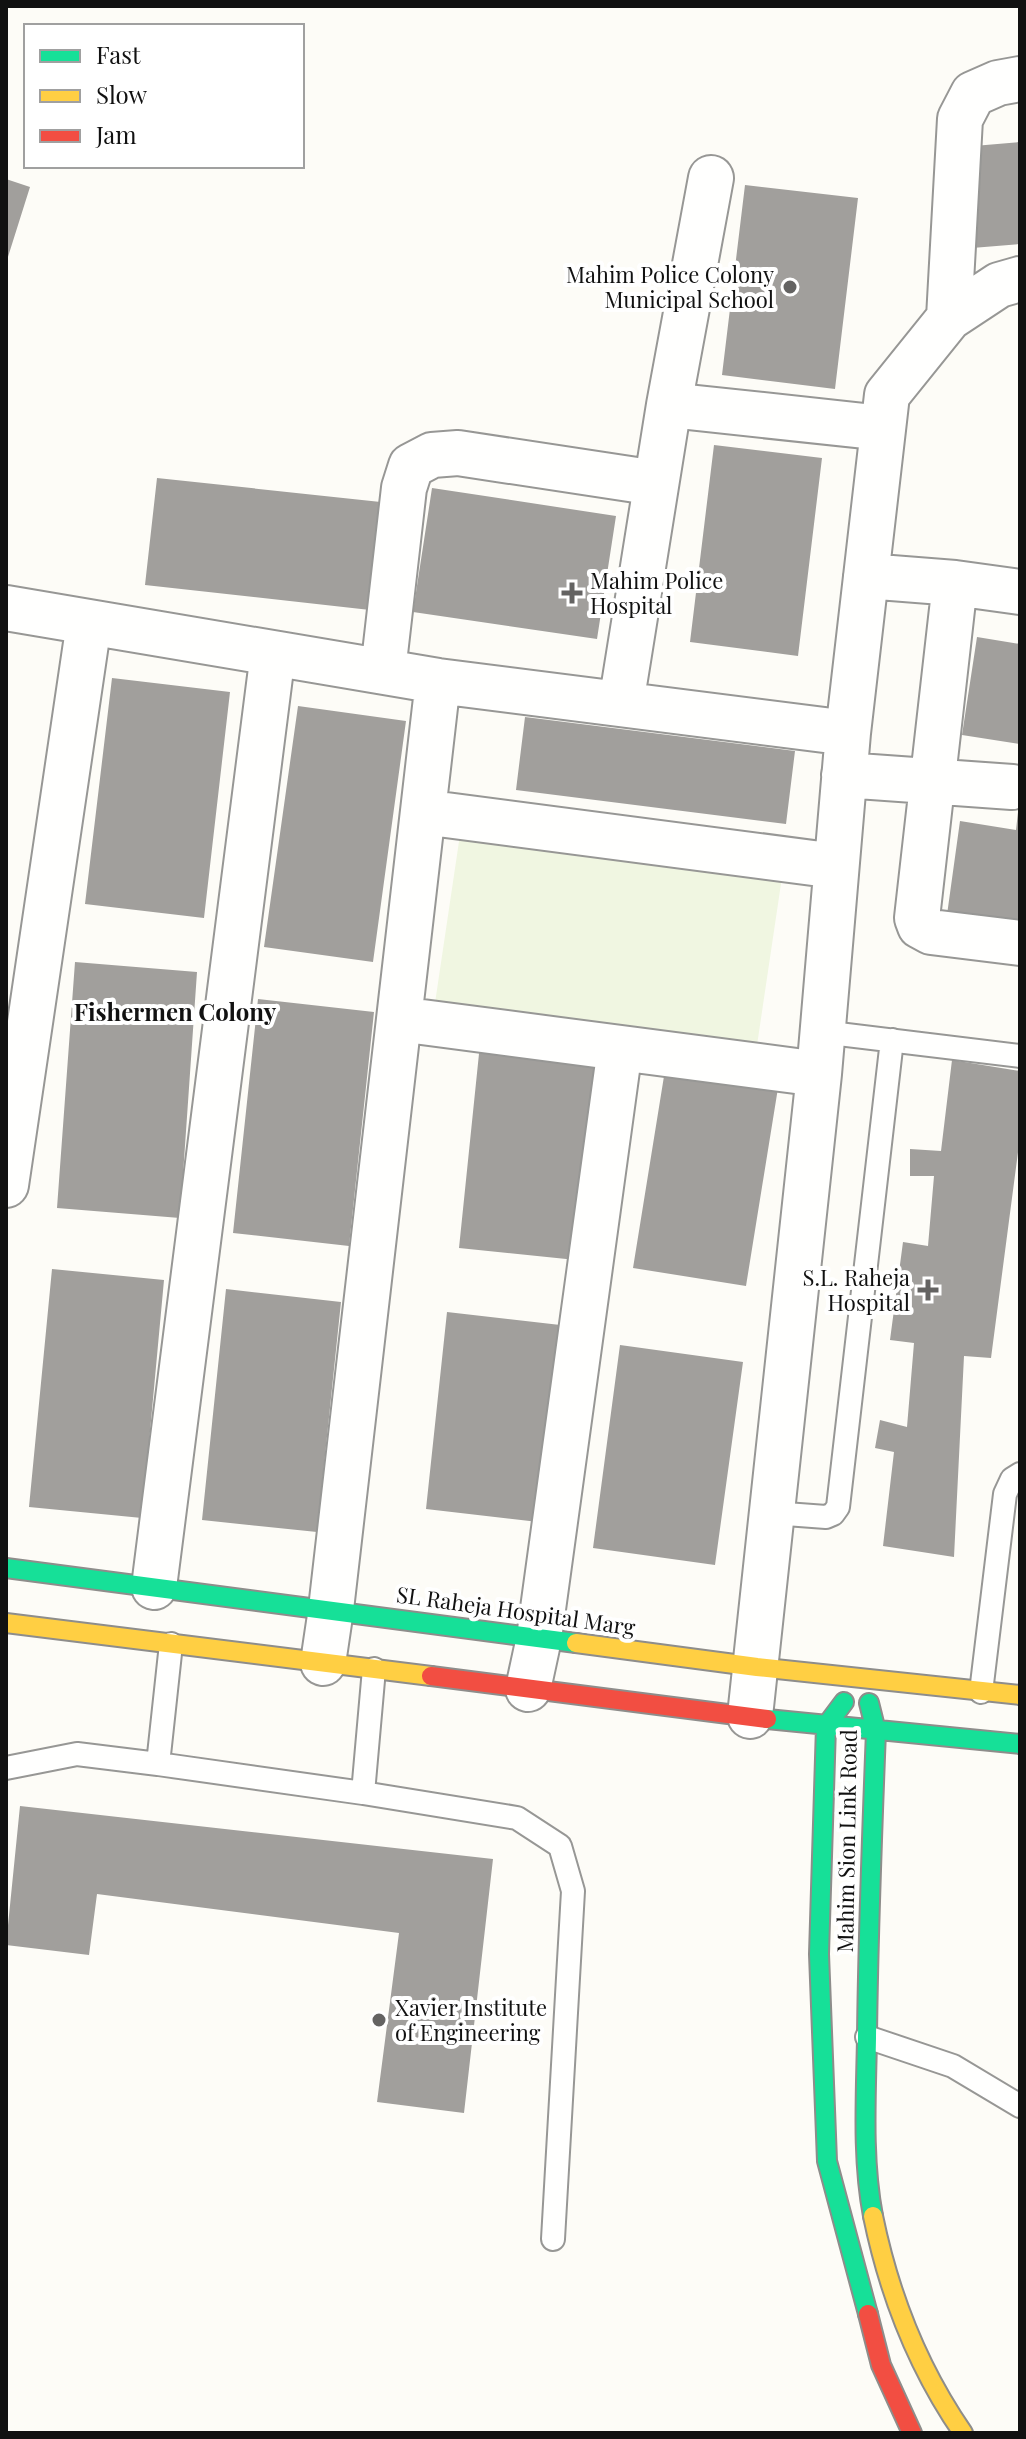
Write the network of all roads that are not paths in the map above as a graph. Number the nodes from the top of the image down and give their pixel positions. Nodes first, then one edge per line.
1 (1020, 79) edge
2 (711, 178) dead end
3 (1020, 279) edge
4 (949, 318) junction
5 (669, 405) junction
6 (883, 428) junction
7 (656, 483) junction
8 (866, 576) junction
9 (955, 583) junction
10 (1020, 592) edge
11 (6, 608) edge
12 (89, 623) junction
13 (273, 653) junction
14 (383, 671) junction
15 (438, 681) junction
16 (621, 704) junction
17 (848, 733) junction
18 (844, 775) junction
19 (933, 781) junction
20 (1012, 787) dead end
21 (423, 812) junction
22 (836, 866) junction
23 (1020, 943) edge
24 (399, 1019) junction
25 (892, 1040) junction
26 (620, 1048) junction
27 (820, 1053) junction
28 (1020, 1056) edge
29 (6, 1185) edge
30 (1020, 1474) edge
31 (772, 1513) junction
32 (6, 1568) edge
33 (154, 1587) junction
34 (331, 1609) junction
35 (6, 1623) edge
36 (539, 1638) junction
37 (171, 1644) junction
38 (323, 1663) junction
39 (757, 1667) junction
40 (374, 1669) junction
41 (862, 1678) junction
42 (528, 1689) junction
43 (981, 1692) junction
44 (1020, 1695) edge
45 (750, 1716) junction
46 (826, 1726) junction
47 (876, 1731) junction
48 (1020, 1744) edge
49 (158, 1764) junction
50 (6, 1768) edge
51 (363, 1793) junction
52 (867, 2037) junction
53 (1020, 2106) edge
54 (553, 2239) dead end
55 (912, 2433) edge
56 (963, 2433) edge

1 - 4 street
2 - 5 street
3 - 4 street
4 - 6 street
5 - 6 street
5 - 7 street
6 - 8 street
7 - 14 street
7 - 16 street
8 - 9 street
8 - 17 street
9 - 10 street
9 - 19 street
11 - 12 street
12 - 13 street
12 - 29 street
13 - 14 street
13 - 33 street
14 - 15 street
15 - 16 street
15 - 21 street
16 - 17 street
17 - 18 street
18 - 19 street
18 - 22 street
19 - 20 street
19 - 23 street
21 - 22 street
21 - 24 street
22 - 27 street
24 - 26 street
24 - 34 street
25 - 27 lane
25 - 28 lane
25 - 31 lane
26 - 27 street
26 - 36 street
27 - 31 street
30 - 43 lane
31 - 39 street
32 - 33 main road, SL Raheja Hospital Marg
33 - 34 main road, SL Raheja Hospital Marg
34 - 36 main road, SL Raheja Hospital Marg
34 - 38 street
35 - 37 main road
36 - 39 main road, SL Raheja Hospital Marg
36 - 42 street
37 - 38 main road
37 - 49 lane
38 - 40 main road
39 - 41 main road, SL Raheja Hospital Marg
39 - 45 street
40 - 42 main road
40 - 51 lane
41 - 43 main road, SL Raheja Hospital Marg
41 - 46 main road, Mahim Sion Link Road
41 - 47 main road, Mahim Sion Link Road
42 - 45 main road
43 - 44 main road, SL Raheja Hospital Marg
45 - 46 main road
46 - 47 main road
46 - 55 main road, Mahim Sion Link Road
47 - 48 main road
47 - 52 main road, Mahim Sion Link Road
49 - 50 lane
49 - 51 lane
51 - 54 lane
52 - 53 lane
52 - 56 main road, Mahim Sion Link Road

